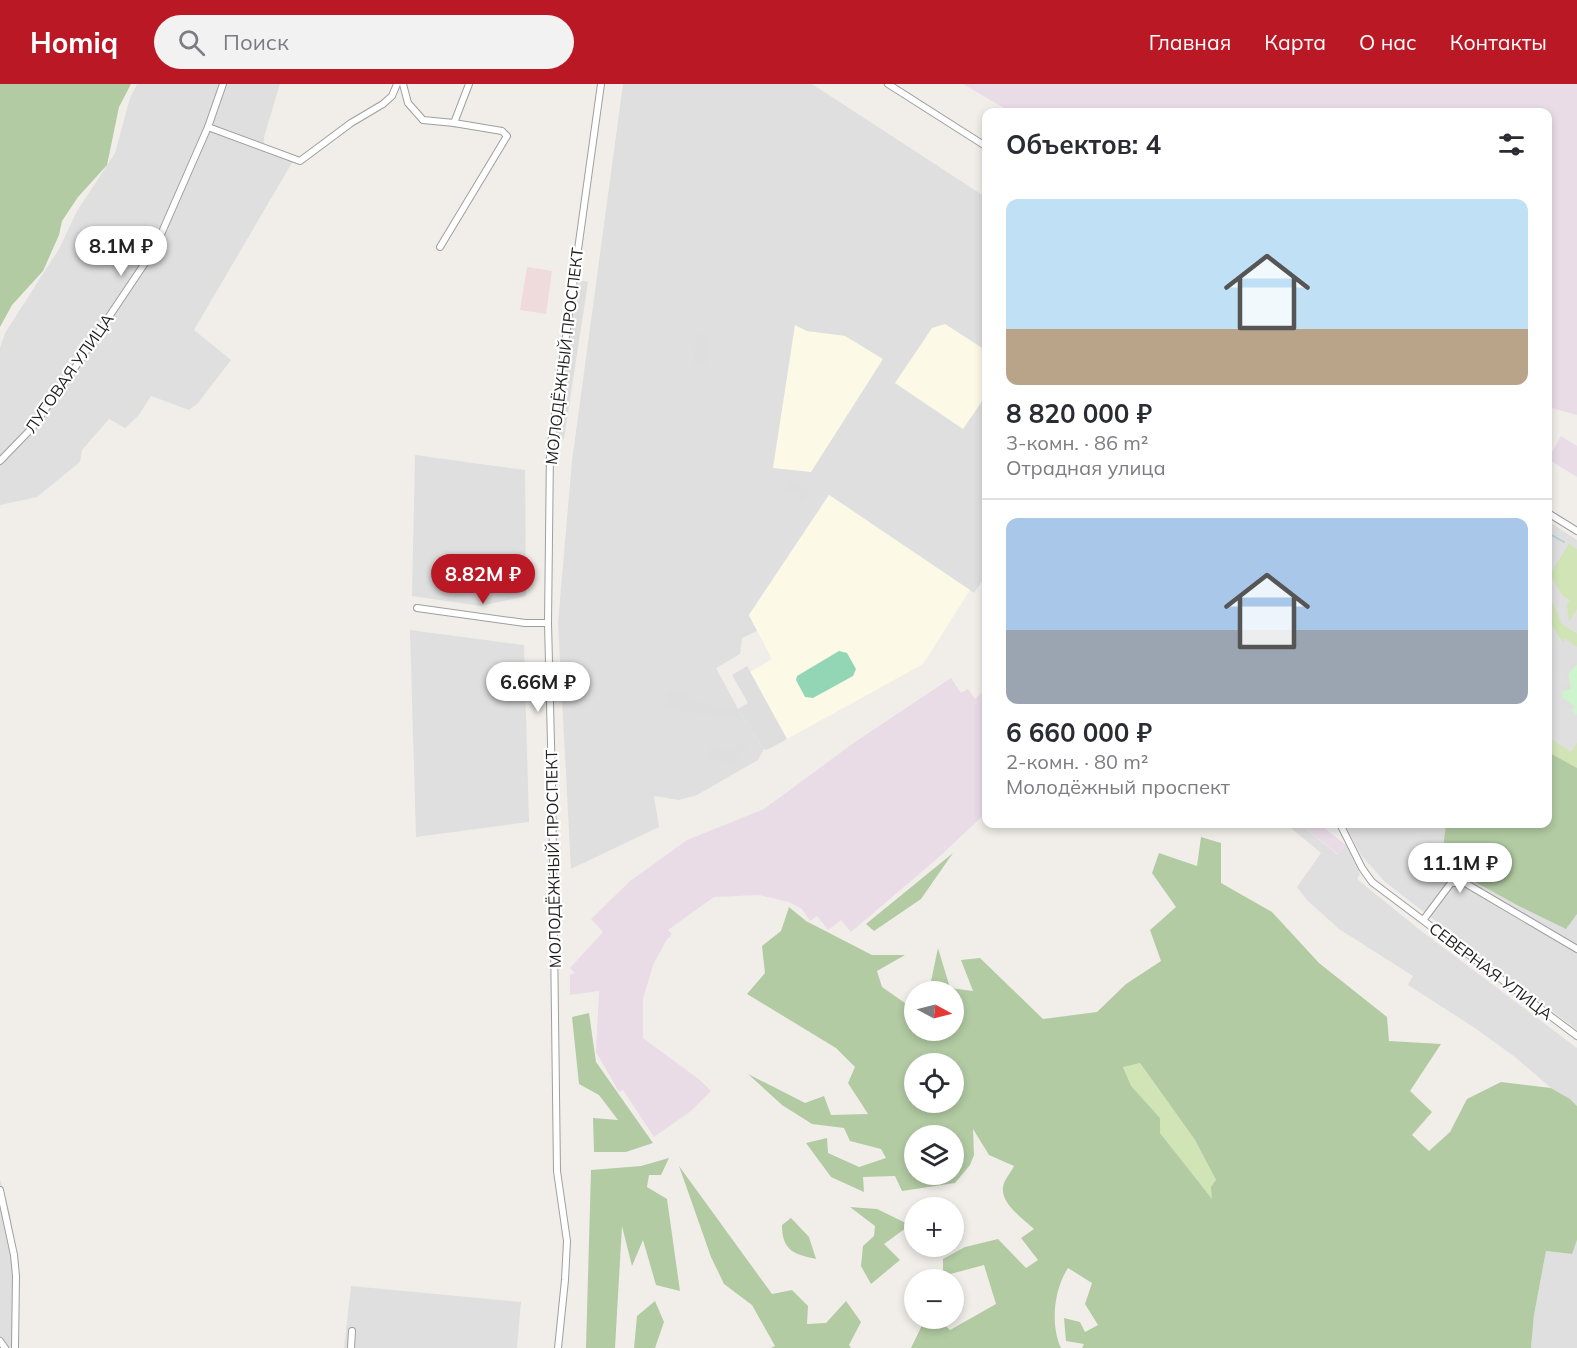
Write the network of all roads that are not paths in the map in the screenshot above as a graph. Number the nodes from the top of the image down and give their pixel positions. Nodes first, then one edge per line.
1 (223, 84) edge
2 (397, 84) edge
3 (403, 84) edge
4 (469, 84) edge
5 (601, 84) edge
6 (888, 84) edge
7 (454, 123) junction
8 (208, 127) junction
9 (982, 144) edge
10 (441, 247) dead end
11 (0, 461) edge
12 (1552, 515) edge
13 (1577, 531) edge
14 (417, 608) dead end
15 (548, 623) junction
16 (1342, 828) edge
17 (1424, 920) junction
18 (1577, 949) edge
19 (1577, 1036) edge
20 (0, 1190) edge
21 (352, 1331) dead end
22 (0, 1341) edge
23 (5, 1348) edge
24 (15, 1348) edge
25 (351, 1348) edge
26 (558, 1348) edge

1 - 8 street, ЛУГОВАЯ УЛИЦА
2 - 8 street
3 - 7 street
4 - 7 street
5 - 15 street, МОЛОДЁЖНЫЙ ПРОСПЕКТ
6 - 9 street
7 - 10 street
8 - 11 street, ЛУГОВАЯ УЛИЦА
12 - 13 street
14 - 15 street
15 - 26 street, МОЛОДЁЖНЫЙ ПРОСПЕКТ
16 - 17 street, СЕВЕРНАЯ УЛИЦА
17 - 18 street
17 - 19 street, СЕВЕРНАЯ УЛИЦА
20 - 24 street
21 - 25 street
22 - 23 street

